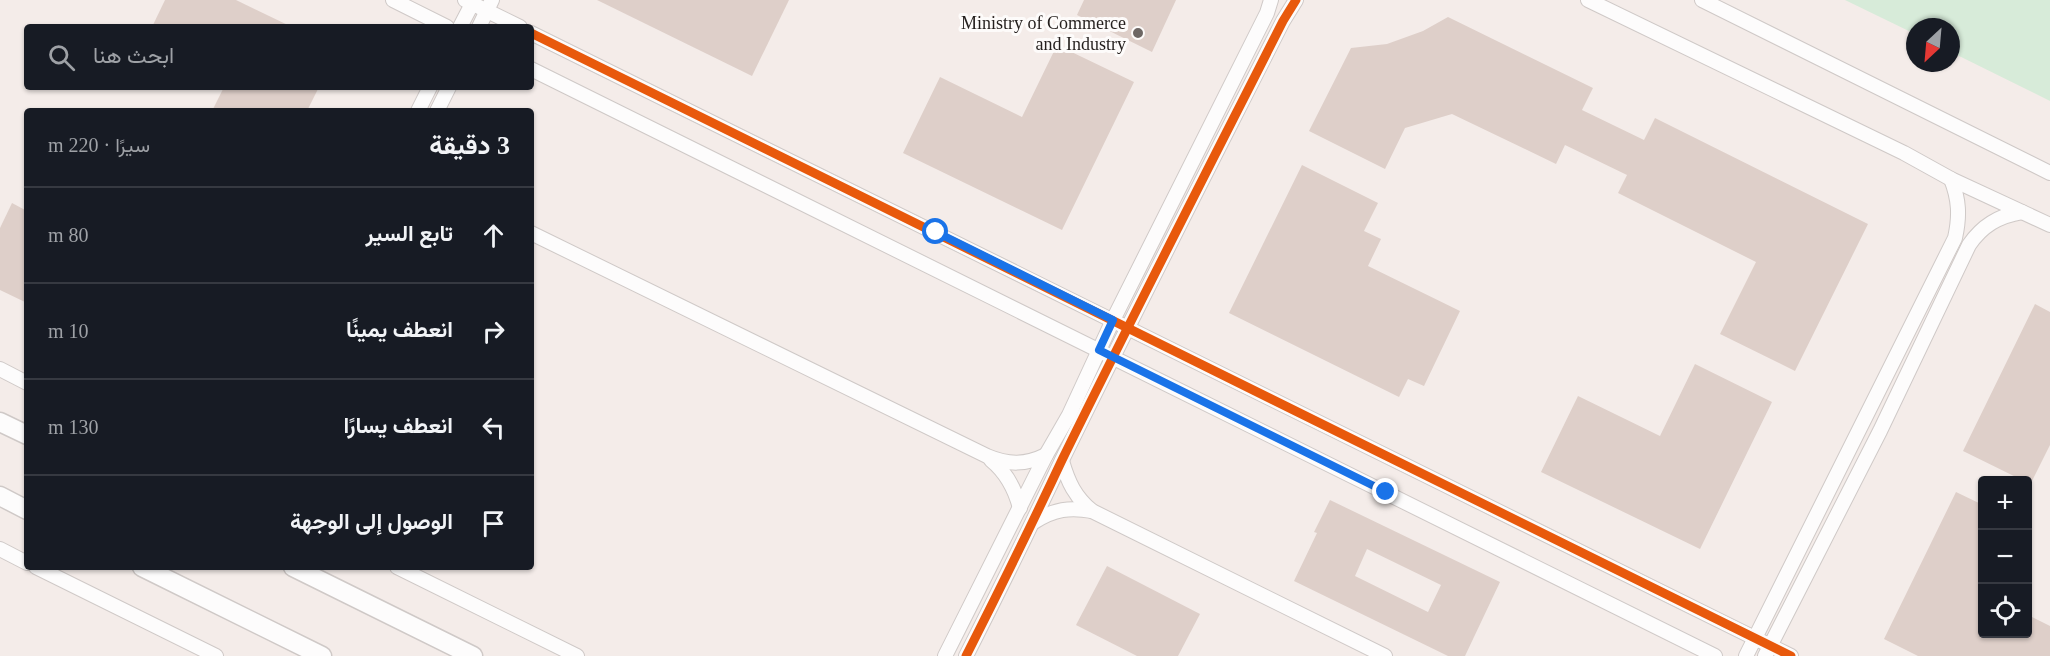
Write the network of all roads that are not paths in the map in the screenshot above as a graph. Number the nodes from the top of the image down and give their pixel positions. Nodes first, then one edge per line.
1 (393, 0) edge
2 (1271, 0) edge
3 (1296, 0) edge
4 (1588, 0) edge
5 (1702, 0) edge
6 (470, 1) edge
7 (490, 5) edge
8 (441, 24) edge
9 (461, 24) edge
10 (480, 24) edge
11 (516, 24) edge
12 (534, 34) edge
13 (534, 70) edge
14 (428, 90) edge
15 (448, 90) edge
16 (420, 108) edge
17 (438, 108) edge
18 (2050, 173) edge
19 (1951, 179) junction
20 (2022, 212) junction
21 (2050, 225) edge
22 (534, 234) edge
23 (1113, 320) junction
24 (1129, 327) junction
25 (1099, 350) junction
26 (1114, 358) junction
27 (0, 369) edge
28 (24, 381) edge
29 (0, 422) edge
30 (24, 434) edge
31 (1046, 454) junction
32 (987, 456) junction
33 (1062, 461) junction
34 (0, 496) edge
35 (24, 508) edge
36 (1020, 508) junction
37 (1092, 511) junction
38 (1034, 522) junction
39 (0, 549) edge
40 (24, 561) edge
41 (42, 570) edge
42 (148, 570) edge
43 (299, 570) edge
44 (403, 570) edge
45 (1755, 638) junction
46 (1767, 651) edge
47 (216, 656) edge
48 (322, 656) edge
49 (473, 656) edge
50 (577, 656) edge
51 (945, 656) edge
52 (966, 656) edge
53 (1385, 656) edge
54 (1715, 656) edge
55 (1746, 656) edge
56 (1791, 656) edge

1 - 8 street
2 - 23 street
3 - 24 street
4 - 19 street
5 - 18 street
6 - 7 street
6 - 9 street
7 - 10 street
7 - 11 street
12 - 23 street
13 - 25 street
14 - 16 street
15 - 17 street
19 - 20 street
19 - 45 street
20 - 21 street
20 - 46 street
22 - 32 street
23 - 24 street
23 - 25 street
24 - 26 street
24 - 45 street
25 - 26 street
25 - 31 street
26 - 33 street
26 - 54 street
27 - 28 street
29 - 30 main road
31 - 32 street
31 - 36 street
32 - 36 street
33 - 37 street
33 - 38 street
34 - 35 main road
36 - 51 street
37 - 38 street
37 - 53 street
38 - 52 street
39 - 40 street
41 - 47 street
42 - 48 main road
43 - 49 main road
44 - 50 street
45 - 46 street
45 - 55 street
46 - 56 street

